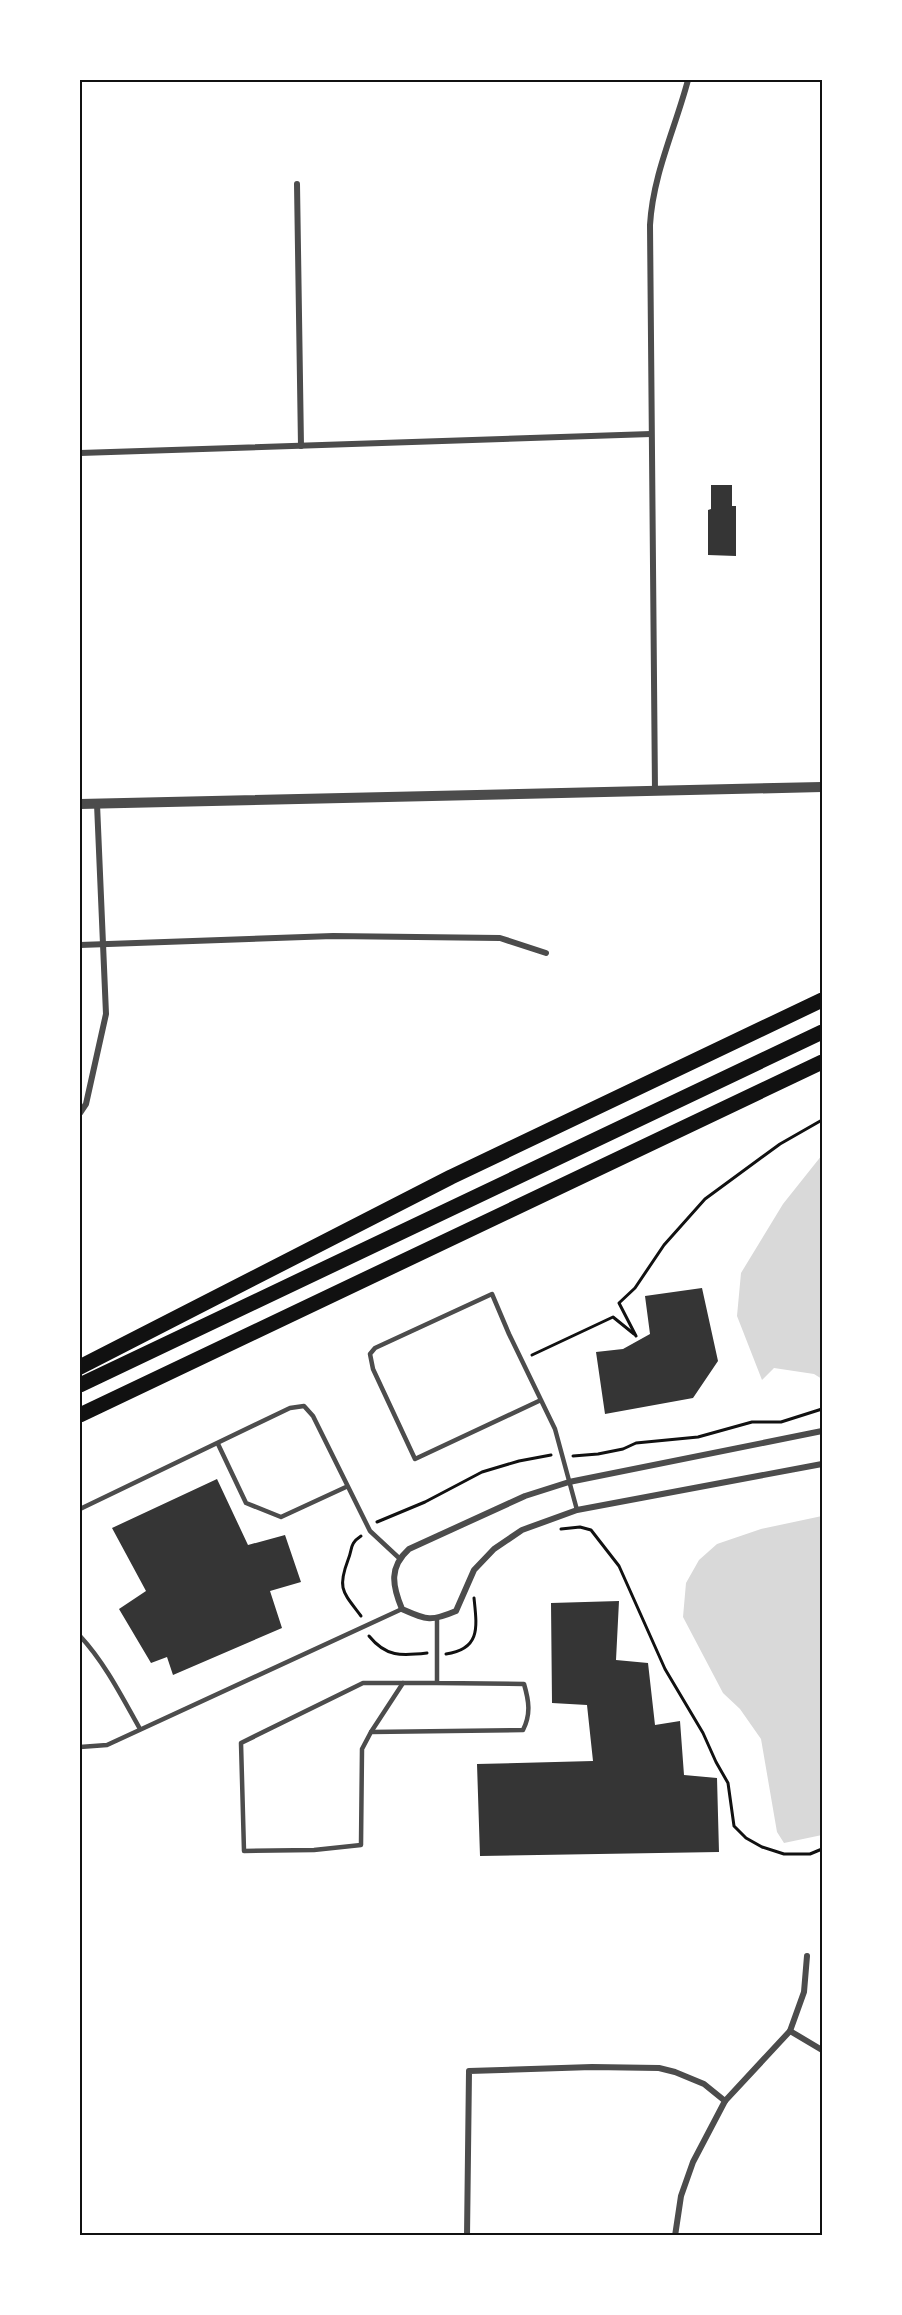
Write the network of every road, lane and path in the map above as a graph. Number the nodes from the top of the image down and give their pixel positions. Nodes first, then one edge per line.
1 (688, 80) edge
2 (297, 184) dead end
3 (651, 434) junction
4 (301, 446) junction
5 (80, 453) edge
6 (822, 787) edge
7 (655, 792) junction
8 (80, 804) edge
9 (97, 804) junction
10 (80, 945) edge
11 (102, 945) junction
12 (546, 953) dead end
13 (822, 1000) edge
14 (822, 1032) edge
15 (822, 1062) edge
16 (80, 1113) edge
17 (822, 1120) edge
18 (522, 1360) junction
19 (80, 1367) edge
20 (80, 1385) edge
21 (541, 1400) junction
22 (822, 1409) edge
23 (80, 1415) edge
24 (822, 1431) edge
25 (218, 1444) junction
26 (563, 1457) junction
27 (822, 1464) edge
28 (569, 1482) junction
29 (346, 1487) junction
30 (80, 1509) edge
31 (577, 1510) junction
32 (556, 1530) dead end
33 (370, 1531) junction
34 (399, 1558) junction
35 (474, 1595) dead end
36 (402, 1609) junction
37 (437, 1619) junction
38 (365, 1625) junction
39 (80, 1636) edge
40 (436, 1653) junction
41 (403, 1683) junction
42 (436, 1683) junction
43 (140, 1729) junction
44 (371, 1732) junction
45 (80, 1747) edge
46 (822, 1849) edge
47 (807, 1956) dead end
48 (790, 2031) junction
49 (822, 2050) edge
50 (725, 2101) junction
51 (467, 2235) edge
52 (675, 2235) edge

1 - 3 street
2 - 4 street
3 - 4 street
3 - 7 street
4 - 5 street
6 - 7 street
7 - 9 street
8 - 9 street
9 - 11 street
10 - 11 street
11 - 12 street
11 - 16 street
13 - 19 highway
14 - 20 highway
15 - 23 highway
17 - 18 path
18 - 21 lane
18 - 21 lane
21 - 26 lane
22 - 26 path
24 - 28 street
25 - 29 lane
25 - 29 lane
25 - 30 lane
26 - 28 lane
26 - 33 path
27 - 31 street
28 - 31 lane
28 - 34 street
29 - 33 lane
31 - 37 street
32 - 46 path
33 - 34 lane
33 - 38 path
34 - 36 street
35 - 40 path
36 - 37 street
36 - 38 lane
37 - 40 lane
38 - 40 path
38 - 43 lane
39 - 43 lane
40 - 42 lane
41 - 42 lane
41 - 44 lane
41 - 44 lane
42 - 44 lane
43 - 45 lane
47 - 48 street
48 - 49 street
48 - 50 street
50 - 51 street
50 - 52 street

